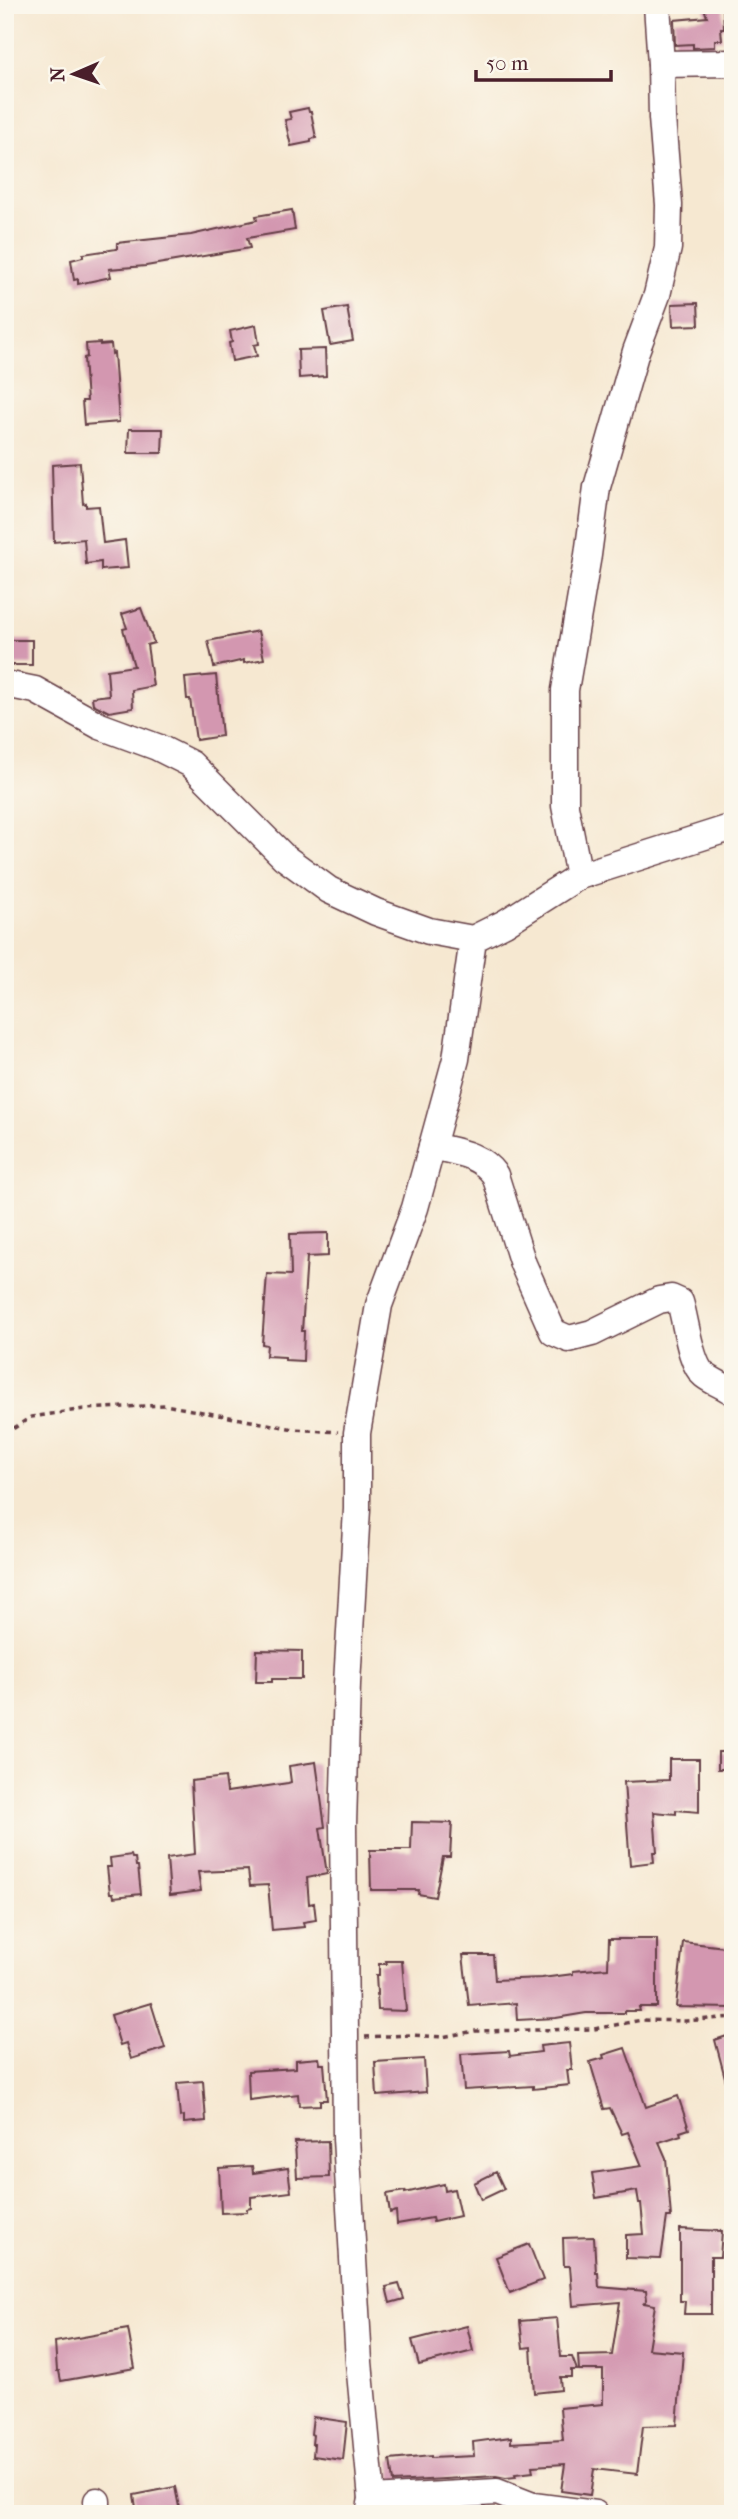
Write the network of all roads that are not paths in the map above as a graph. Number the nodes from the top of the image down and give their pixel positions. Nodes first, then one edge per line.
1 (657, 5) edge
2 (733, 63) edge
3 (661, 64) junction
4 (5, 684) edge
5 (733, 827) edge
6 (579, 876) junction
7 (473, 939) junction
8 (432, 1146) junction
9 (733, 1392) edge
10 (370, 2506) edge
11 (532, 2510) edge
12 (595, 2514) edge

1 - 3 street
2 - 3 street
3 - 6 street
4 - 7 street
5 - 6 street
6 - 7 street
7 - 8 street
8 - 9 street
8 - 10 street
10 - 11 street
11 - 12 street

